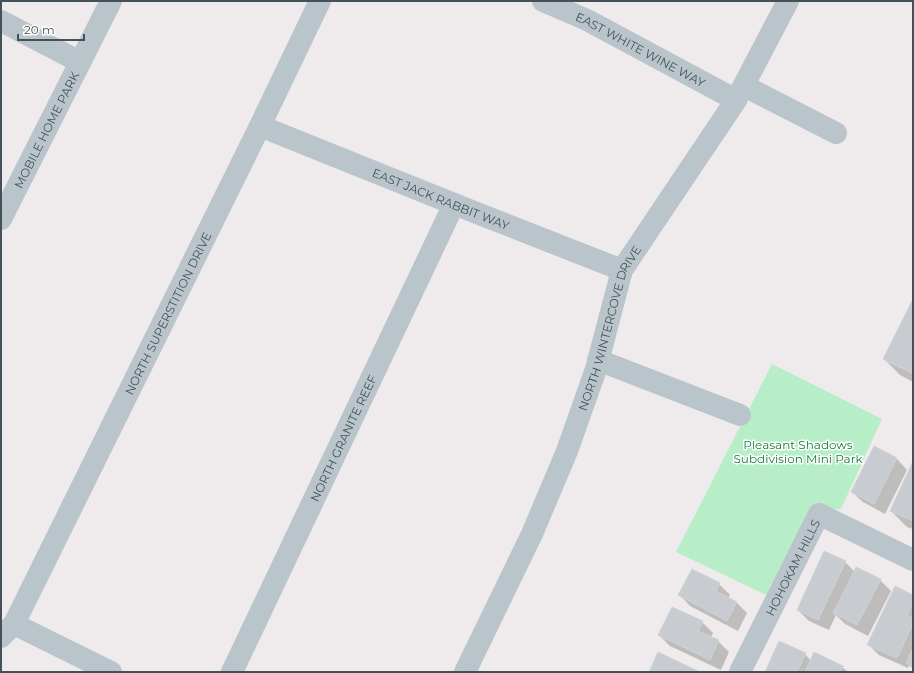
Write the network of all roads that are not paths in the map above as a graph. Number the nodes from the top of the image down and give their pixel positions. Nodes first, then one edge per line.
1 (111, 1) edge
2 (320, 1) edge
3 (543, 1) edge
4 (788, 1) edge
5 (1, 21) edge
6 (80, 62) junction
7 (740, 93) junction
8 (260, 126) junction
9 (836, 133) dead end
10 (454, 204) junction
11 (1, 219) edge
12 (622, 270) junction
13 (598, 360) junction
14 (740, 415) dead end
15 (913, 560) edge
16 (7, 631) edge
17 (111, 672) edge
18 (232, 672) edge
19 (465, 672) edge
20 (740, 672) edge

1 - 6 street, MOBILE HOME PARK
2 - 8 street, NORTH SUPERSTITION DRIVE
3 - 7 street, EAST WHITE WINE WAY
4 - 7 street, NORTH WINTERCOVE DRIVE
5 - 6 street, MOBILE HOME PARK
6 - 11 street, MOBILE HOME PARK
7 - 9 street, EAST WHITE WINE WAY
7 - 12 street, NORTH WINTERCOVE DRIVE
8 - 10 street, EAST JACK RABBIT WAY
8 - 16 street, NORTH SUPERSTITION DRIVE
10 - 12 street, EAST JACK RABBIT WAY
10 - 18 street, NORTH GRANITE REEF
12 - 13 street, NORTH WINTERCOVE DRIVE
13 - 14 street
13 - 19 street, NORTH WINTERCOVE DRIVE
15 - 20 street, HOHOKAM HILLS
16 - 17 street

